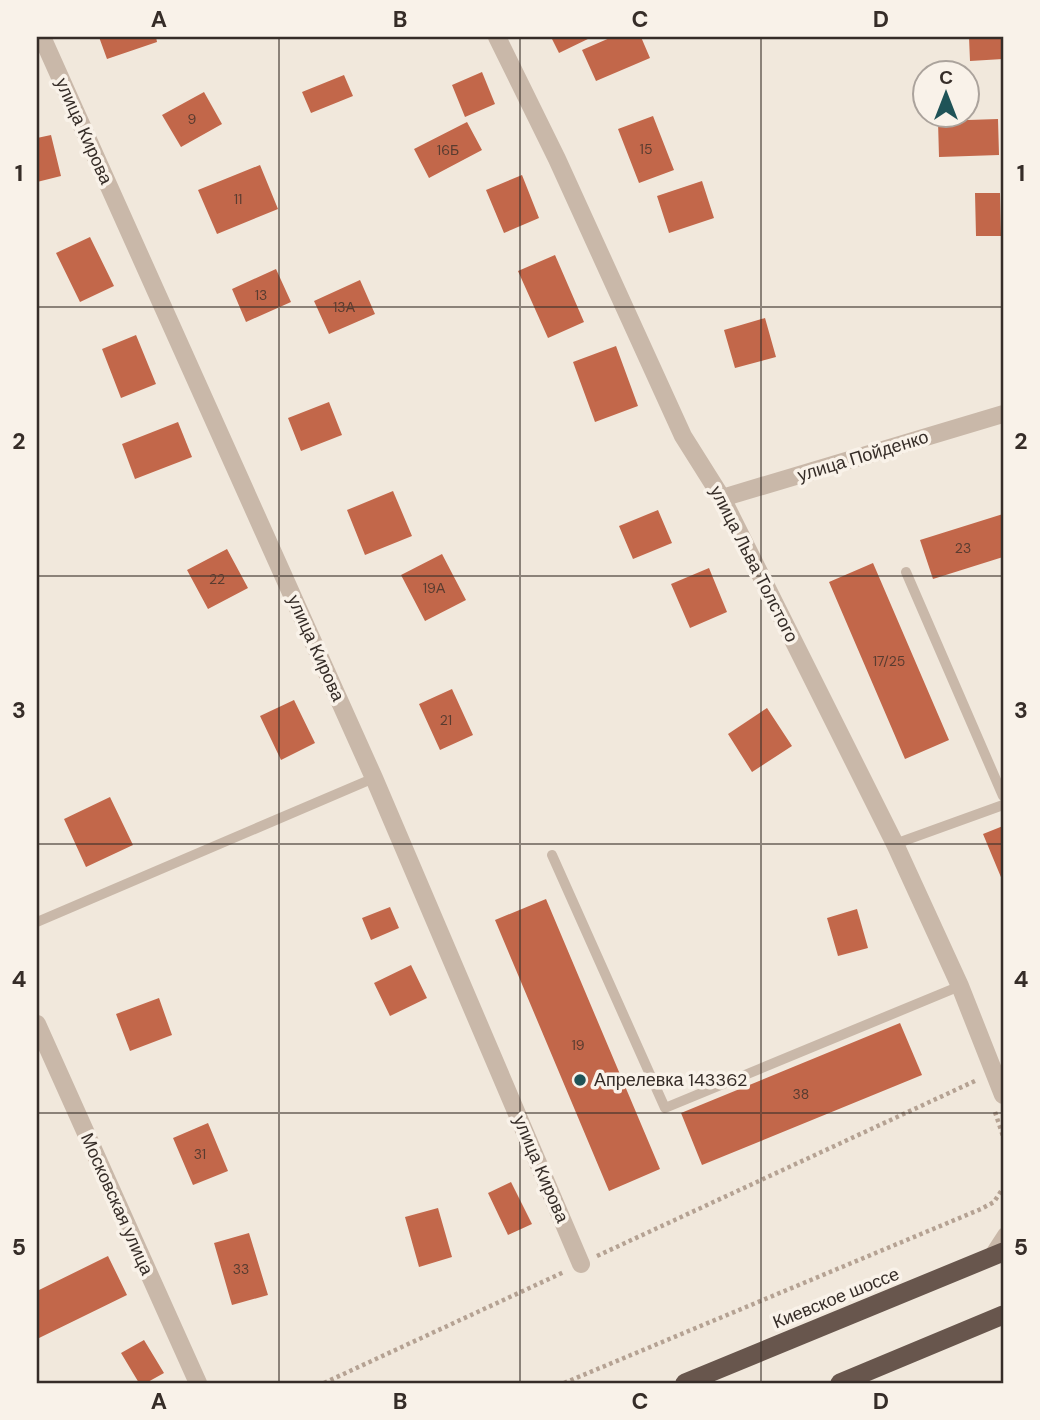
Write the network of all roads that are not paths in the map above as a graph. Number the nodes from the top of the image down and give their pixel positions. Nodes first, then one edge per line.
1 (42, 37) edge
2 (497, 37) edge
3 (1003, 414) edge
4 (722, 498) junction
5 (906, 572) dead end
6 (374, 778) junction
7 (1003, 796) edge
8 (1003, 805) edge
9 (895, 844) junction
10 (552, 855) dead end
11 (37, 922) edge
12 (960, 986) junction
13 (37, 1024) edge
14 (1003, 1095) edge
15 (1003, 1233) edge
16 (1003, 1252) edge
17 (984, 1260) junction
18 (581, 1264) road end
19 (1003, 1315) edge
20 (198, 1383) edge
21 (685, 1383) edge
22 (840, 1383) edge

1 - 6 street, улица Кирова
2 - 4 street, улица Льва Толстого
3 - 4 street, улица Пойденко
4 - 9 street, улица Льва Толстого
5 - 7 lane
6 - 11 lane
6 - 18 street, улица Кирова
8 - 9 lane
9 - 12 street, улица Льва Толстого
10 - 12 lane
12 - 14 street, улица Льва Толстого
13 - 20 street, Московская улица
15 - 17 lane
16 - 17 highway, Киевское шоссе
17 - 21 highway, Киевское шоссе
19 - 22 highway

